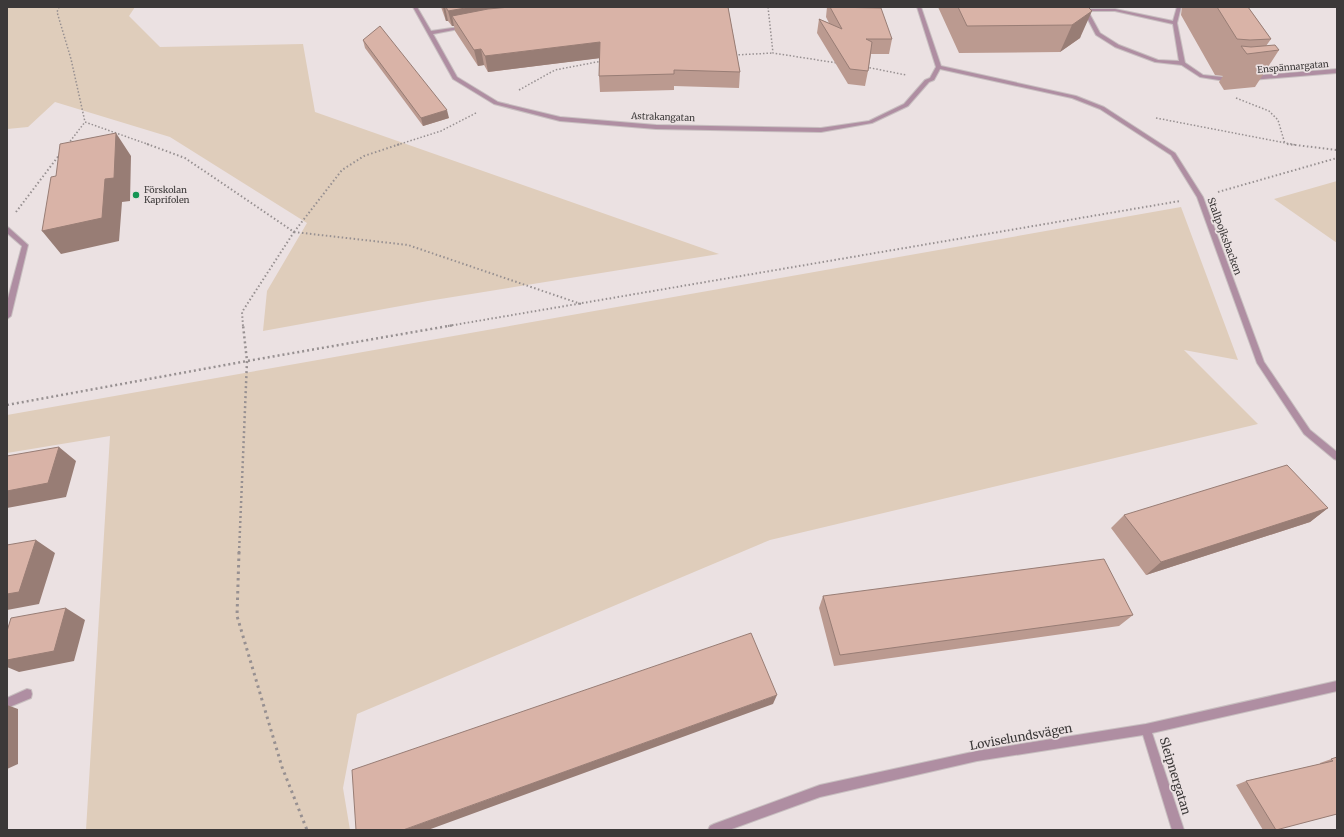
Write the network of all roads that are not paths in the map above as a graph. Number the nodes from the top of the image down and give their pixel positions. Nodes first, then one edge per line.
1 (415, 7) edge
2 (919, 7) edge
3 (1179, 7) edge
4 (1175, 23) junction
5 (468, 26) edge
6 (429, 33) junction
7 (1182, 63) junction
8 (939, 66) junction
9 (1337, 71) edge
10 (1236, 79) dead end
11 (1244, 79) edge
12 (7, 229) edge
13 (7, 316) edge
14 (1337, 457) edge
15 (1337, 686) edge
16 (27, 694) dead end
17 (7, 703) edge
18 (1146, 729) junction
19 (714, 830) edge
20 (1178, 830) edge

1 - 6 street, Astrakangatan
2 - 8 street
3 - 4 street
4 - 7 street
4 - 7 street
5 - 6 street
6 - 8 street, Astrakangatan
7 - 10 street
8 - 14 street, Stallpojksbacken
9 - 11 street, Enspännargatan
12 - 13 street
15 - 18 street, Loviselundsvägen
16 - 17 street
18 - 19 street, Loviselundsvägen
18 - 20 street, Sleipnergatan

